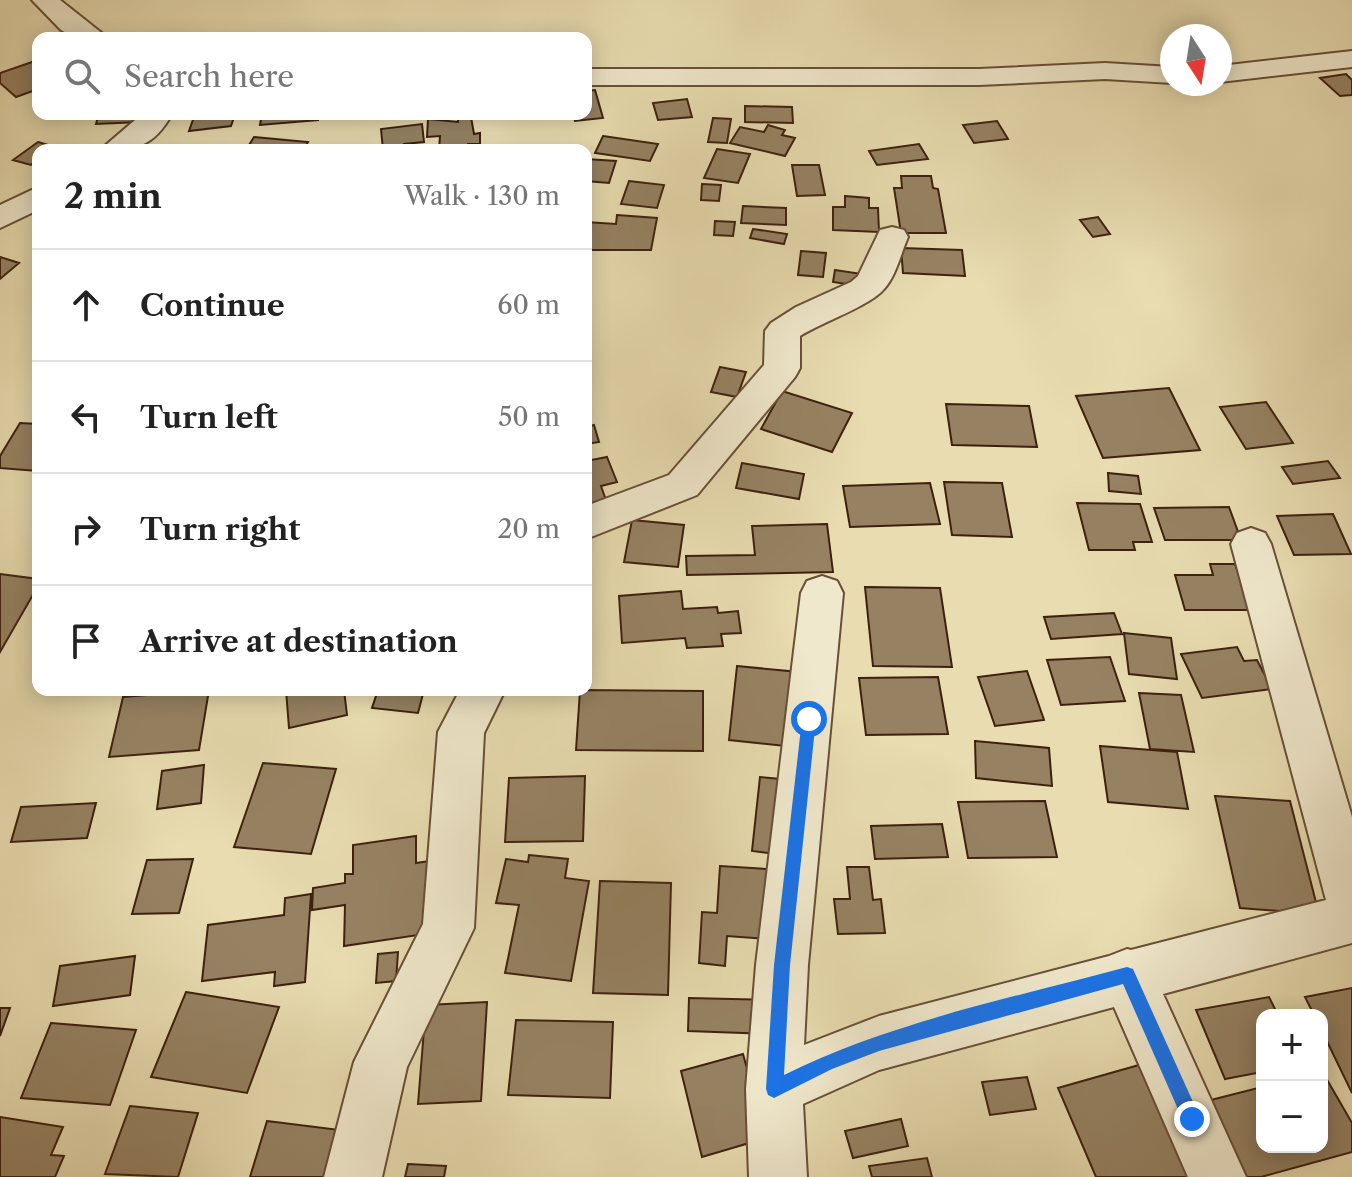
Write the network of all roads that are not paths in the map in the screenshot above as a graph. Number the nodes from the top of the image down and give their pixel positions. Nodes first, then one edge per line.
1 (45, 0) edge
2 (84, 32) edge
3 (1352, 59) edge
4 (1232, 73) edge
5 (1160, 74) edge
6 (592, 77) edge
7 (154, 120) edge
8 (124, 144) edge
9 (32, 200) edge
10 (0, 218) edge
11 (892, 237) dead end
12 (592, 521) edge
13 (1251, 544) dead end
14 (822, 593) dead end
15 (480, 696) edge
16 (1352, 902) edge
17 (1352, 918) edge
18 (1127, 975) junction
19 (774, 1089) junction
20 (353, 1177) edge
21 (778, 1177) edge
22 (1217, 1177) edge

1 - 2 street
3 - 4 street
5 - 6 street
7 - 8 street
9 - 10 street
11 - 12 street
13 - 16 street
14 - 19 street
15 - 20 street
17 - 18 street
18 - 19 street
18 - 22 street
19 - 21 street

